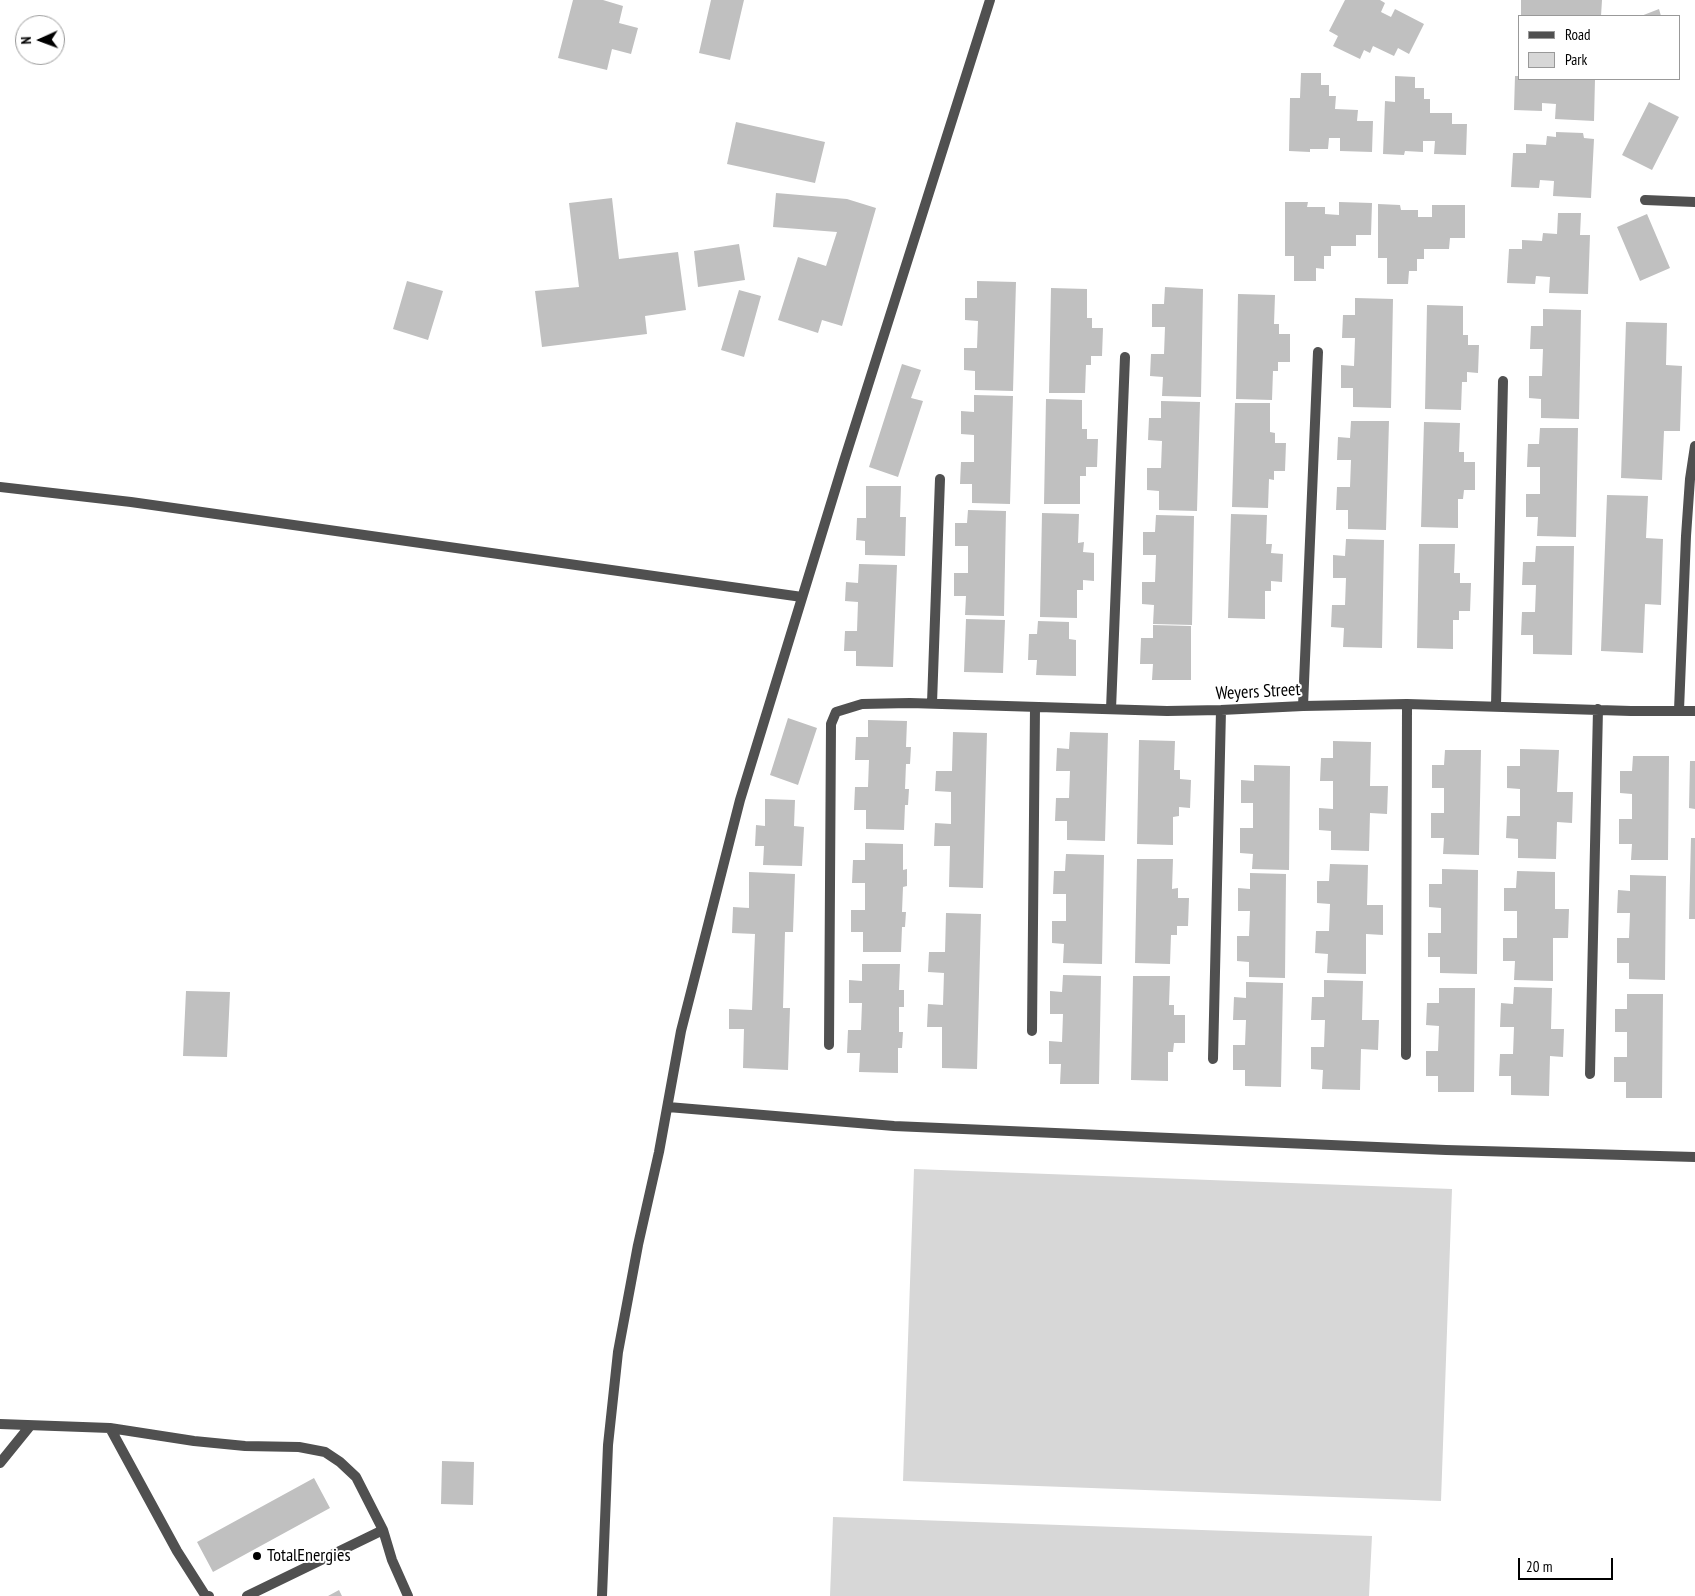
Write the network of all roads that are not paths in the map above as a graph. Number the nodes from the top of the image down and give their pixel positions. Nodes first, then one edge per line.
1 (990, 0) edge
2 (1645, 200) dead end
3 (1695, 202) edge
4 (1318, 352) dead end
5 (1125, 357) dead end
6 (1503, 381) dead end
7 (1695, 446) edge
8 (940, 479) dead end
9 (0, 487) edge
10 (802, 597) junction
11 (932, 703) junction
12 (1407, 704) junction
13 (1302, 706) junction
14 (1496, 706) junction
15 (1035, 707) junction
16 (1111, 708) junction
17 (1221, 710) junction
18 (1598, 710) junction
19 (1679, 710) junction
20 (1695, 710) edge
21 (1032, 1031) dead end
22 (829, 1045) dead end
23 (1406, 1055) dead end
24 (1213, 1059) dead end
25 (1590, 1074) dead end
26 (668, 1107) junction
27 (1695, 1156) edge
28 (0, 1424) edge
29 (30, 1426) junction
30 (110, 1428) junction
31 (0, 1463) edge
32 (383, 1530) junction
33 (206, 1596) edge
34 (247, 1596) edge
35 (408, 1596) edge
36 (602, 1596) edge

1 - 10 street
2 - 3 street
4 - 13 street
5 - 16 street
6 - 14 street
7 - 19 street
8 - 11 street
9 - 10 street
10 - 26 street
11 - 15 street, Weyers Street
11 - 22 street, Weyers Street
12 - 13 street, Weyers Street
12 - 14 street, Weyers Street
12 - 23 street
13 - 17 street, Weyers Street
14 - 18 street, Weyers Street
15 - 16 street, Weyers Street
15 - 21 street
16 - 17 street, Weyers Street
17 - 24 street
18 - 19 street, Weyers Street
18 - 25 street
19 - 20 street, Weyers Street
26 - 27 street
26 - 36 street
28 - 29 street
29 - 30 street
29 - 31 street
30 - 32 street
30 - 33 street
32 - 34 street
32 - 35 street

